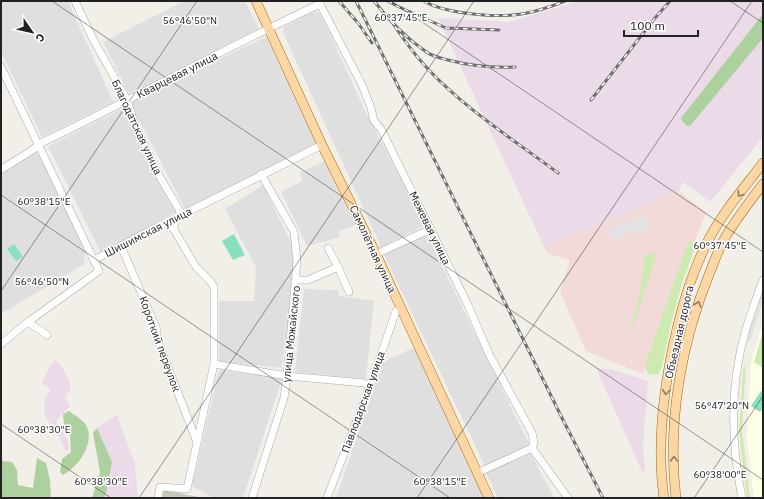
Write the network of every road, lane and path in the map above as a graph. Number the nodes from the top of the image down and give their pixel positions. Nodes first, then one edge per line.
1 (75, 1) edge
2 (256, 1) edge
3 (269, 28) junction
4 (1, 67) edge
5 (127, 100) junction
6 (39, 144) junction
7 (322, 145) junction
8 (763, 163) edge
9 (2, 169) edge
10 (261, 174) junction
11 (763, 184) edge
12 (176, 218) junction
13 (431, 229) junction
14 (121, 246) junction
15 (328, 248) dead end
16 (376, 254) junction
17 (94, 260) junction
18 (338, 268) junction
19 (296, 280) junction
20 (763, 280) edge
21 (349, 292) dead end
22 (400, 309) junction
23 (28, 322) junction
24 (47, 335) dead end
25 (1, 344) edge
26 (214, 364) junction
27 (287, 376) junction
28 (370, 386) junction
29 (197, 442) junction
30 (532, 448) junction
31 (477, 473) junction
32 (158, 498) edge
33 (252, 498) edge
34 (327, 498) edge
35 (488, 498) edge
36 (568, 498) edge
37 (664, 498) edge
38 (676, 498) edge
39 (742, 498) edge

1 - 5 street, Благодатская улица
2 - 3 main road, Самолётная улица
3 - 5 street, Кварцевая улица
3 - 7 main road, Самолётная улица
3 - 13 street, Межевая улица
4 - 6 street
5 - 6 street, Кварцевая улица
5 - 12 street, Благодатская улица
6 - 9 street, Кварцевая улица
6 - 17 street
7 - 10 street, Шишимская улица
7 - 16 main road, Самолётная улица
8 -> 37 main road, Объездная дорога
10 - 12 street, Шишимская улица
10 - 19 street, улица Можайского
38 -> 11 main road, Объездная дорога
12 - 14 street, Шишимская улица
12 - 26 street, Благодатская улица
13 - 16 street
13 - 30 street, Межевая улица
14 - 17 street, Шишимская улица
14 - 29 street, Короткий переулок
15 - 18 street
16 - 22 main road, Самолётная улица
17 - 23 street, Шишимская улица
18 - 19 street
18 - 21 street
19 - 27 street, улица Можайского
20 - 39 street
22 - 28 street, Павлодарская улица
22 - 31 main road, Самолётная улица
23 - 24 street
23 - 25 street, Шишимская улица
26 - 27 street
26 - 29 street, Благодатская улица
27 - 28 street
27 - 33 street, улица Можайского
28 - 34 street, Павлодарская улица
29 - 32 street, Благодатская улица
30 - 31 street
30 - 36 street, Межевая улица
31 - 35 main road, Самолётная улица

